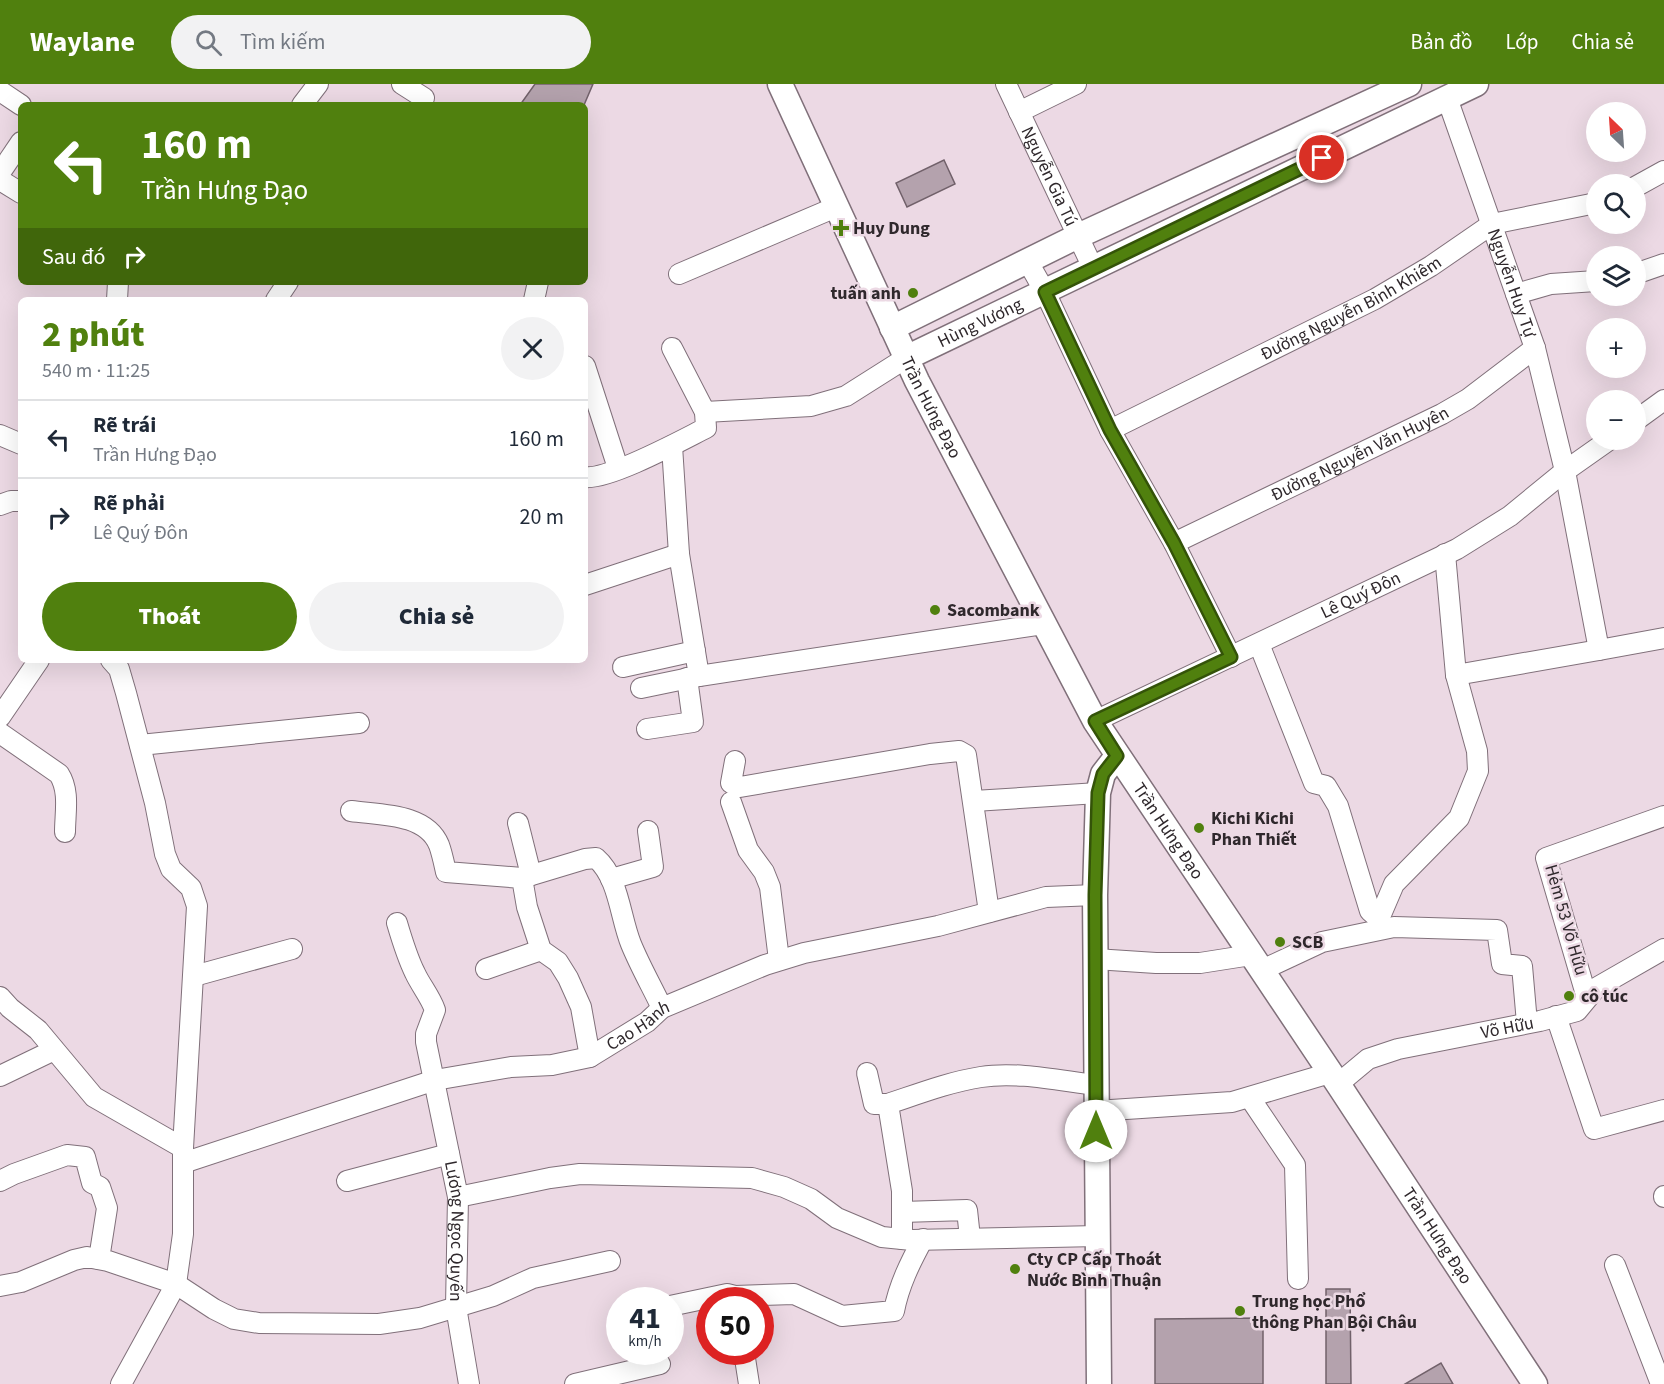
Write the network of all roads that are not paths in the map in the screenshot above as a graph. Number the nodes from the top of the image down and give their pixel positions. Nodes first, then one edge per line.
1 (318, 84) edge
2 (402, 84) edge
3 (780, 84) edge
4 (1006, 84) edge
5 (1076, 84) edge
6 (1409, 84) edge
7 (1476, 84) edge
8 (0, 91) edge
9 (426, 96) edge
10 (1447, 98) junction
11 (304, 102) edge
12 (18, 103) edge
13 (1019, 112) junction
14 (18, 146) edge
15 (1664, 171) edge
16 (0, 173) edge
17 (0, 180) edge
18 (1646, 181) edge
19 (18, 191) edge
20 (1586, 205) edge
21 (836, 207) junction
22 (1492, 224) junction
23 (1078, 236) junction
24 (1028, 262) junction
25 (1664, 264) edge
26 (1093, 268) junction
27 (1646, 270) edge
28 (679, 274) dead end
29 (1586, 282) edge
30 (1045, 292) junction
31 (1516, 294) junction
32 (892, 328) junction
33 (672, 348) dead end
34 (1535, 348) junction
35 (906, 358) junction
36 (588, 375) edge
37 (1664, 400) edge
38 (705, 412) junction
39 (1646, 413) edge
40 (1110, 430) junction
41 (0, 435) edge
42 (18, 443) edge
43 (672, 446) junction
44 (1595, 450) edge
45 (618, 468) junction
46 (1565, 471) junction
47 (588, 477) edge
48 (18, 501) edge
49 (0, 505) edge
50 (1174, 543) junction
51 (679, 554) junction
52 (1445, 554) junction
53 (588, 584) edge
54 (1043, 624) junction
55 (1664, 638) edge
56 (1259, 644) junction
57 (1599, 650) junction
58 (695, 651) junction
59 (1231, 657) junction
60 (37, 663) edge
61 (114, 663) edge
62 (623, 667) dead end
63 (1456, 675) junction
64 (693, 677) junction
65 (641, 688) dead end
66 (0, 717) edge
67 (1095, 721) junction
68 (359, 723) dead end
69 (647, 729) dead end
70 (0, 733) edge
71 (140, 745) junction
72 (1117, 756) junction
73 (735, 761) dead end
74 (1098, 793) junction
75 (974, 801) junction
76 (731, 802) dead end
77 (351, 811) dead end
78 (1664, 816) edge
79 (518, 823) dead end
80 (648, 831) dead end
81 (64, 832) dead end
82 (526, 877) junction
83 (611, 879) junction
84 (1095, 895) junction
85 (989, 912) junction
86 (397, 923) dead end
87 (1378, 925) junction
88 (292, 949) dead end
89 (1664, 949) edge
90 (541, 950) junction
91 (1095, 959) junction
92 (779, 960) junction
93 (1256, 963) junction
94 (486, 969) dead end
95 (194, 976) junction
96 (0, 997) edge
97 (1587, 998) junction
98 (662, 1008) junction
99 (1556, 1016) junction
100 (1527, 1023) junction
101 (54, 1050) junction
102 (590, 1057) junction
103 (867, 1073) dead end
104 (0, 1076) edge
105 (1334, 1078) junction
106 (435, 1080) junction
107 (1096, 1085) junction
108 (1250, 1098) junction
109 (888, 1104) junction
110 (1664, 1110) edge
111 (1096, 1111) junction
112 (450, 1154) junction
113 (183, 1155) junction
114 (0, 1181) edge
115 (347, 1181) dead end
116 (459, 1197) junction
117 (902, 1212) junction
118 (1098, 1236) junction
119 (970, 1238) junction
120 (902, 1239) junction
121 (923, 1239) junction
122 (99, 1259) junction
123 (610, 1262) dead end
124 (1615, 1265) dead end
125 (1298, 1279) dead end
126 (176, 1284) junction
127 (0, 1286) edge
128 (774, 1295) edge
129 (456, 1307) junction
130 (656, 1365) edge
131 (746, 1365) edge
132 (120, 1384) edge
133 (469, 1384) edge
134 (575, 1384) edge
135 (749, 1384) edge
136 (1099, 1384) edge
137 (1535, 1384) edge
138 (1661, 1384) edge

1 - 11 street
2 - 9 street
3 - 21 main road, Trần Hưng Đạo
4 - 13 street, Nguyễn Gia Tú
5 - 13 street
6 - 23 main road, Hùng Vương
7 - 10 main road, Hùng Vương
8 - 12 street
10 - 22 street, Nguyễn Huy Tự
10 - 26 main road, Hùng Vương
13 - 23 street, Nguyễn Gia Tú
14 - 16 street
15 - 18 street
17 - 19 street
20 - 22 street, Đường Nguyễn Bỉnh Khiêm
21 - 28 street
21 - 32 main road, Trần Hưng Đạo
22 - 31 street, Nguyễn Huy Tự
22 - 40 street, Đường Nguyễn Bỉnh Khiêm
23 - 24 main road, Hùng Vương
23 - 26 street, Nguyễn Gia Tú
24 - 30 street
24 - 32 main road, Hùng Vương
25 - 27 street
26 - 30 main road, Hùng Vương
29 - 31 street
30 - 35 main road, Hùng Vương
30 - 40 street
31 - 34 street, Nguyễn Huy Tự
32 - 35 main road, Trần Hưng Đạo
33 - 38 street
34 - 46 street, Nguyễn Huy Tự
34 - 50 street, Đường Nguyễn Văn Huyên
35 - 38 street
35 - 54 main road, Trần Hưng Đạo
36 - 45 street
37 - 39 street
38 - 43 street
40 - 50 street
41 - 42 street
43 - 45 street
43 - 51 street
44 - 46 street, Lê Quý Đôn
45 - 47 street
46 - 52 street, Lê Quý Đôn
46 - 57 street, Nguyễn Huy Tự
48 - 49 street
50 - 59 street
51 - 53 street
51 - 58 street
52 - 56 street, Lê Quý Đôn
52 - 63 street
54 - 64 street
54 - 67 main road, Trần Hưng Đạo
55 - 57 street
56 - 59 street, Lê Quý Đôn
56 - 87 street
57 - 63 street
58 - 62 street
58 - 64 street
59 - 67 street, Lê Quý Đôn
60 - 66 street
61 - 71 street
63 - 87 street
64 - 65 street
64 - 69 street
67 - 72 main road, Trần Hưng Đạo
68 - 71 street
70 - 81 street
71 - 95 street
72 - 74 main road
72 - 93 main road, Trần Hưng Đạo
73 - 75 street
74 - 75 street
74 - 84 main road
75 - 85 street
76 - 92 street
77 - 82 street
78 - 97 street, Hẻm 53 Võ Hữu
79 - 82 street
80 - 83 street
82 - 83 street
82 - 90 street
83 - 98 street
84 - 85 street, Cao Hành
84 - 91 main road
85 - 92 street, Cao Hành
86 - 106 street, Lương Ngọc Quyến
87 - 93 street
87 - 100 street
88 - 95 street
89 - 97 street, Võ Hữu
90 - 94 street
90 - 102 street
91 - 93 street
91 - 107 main road
92 - 98 street, Cao Hành
93 - 105 main road, Trần Hưng Đạo
95 - 113 street
96 - 101 street
97 - 99 street, Võ Hữu
98 - 102 street, Cao Hành
99 - 100 street, Võ Hữu
99 - 110 street
100 - 105 street, Võ Hữu
101 - 104 street
101 - 113 street
102 - 106 street, Cao Hành
103 - 109 street
105 - 108 street
105 - 137 main road, Trần Hưng Đạo
106 - 112 street, Lương Ngọc Quyến
106 - 113 street, Cao Hành
107 - 109 street
107 - 111 main road
108 - 111 street
108 - 125 street
109 - 117 street
111 - 118 main road
112 - 115 street
112 - 116 street, Lương Ngọc Quyến
113 - 126 street
114 - 122 street
116 - 120 street
116 - 129 street, Lương Ngọc Quyến
117 - 119 street
117 - 120 street
118 - 119 street
118 - 136 main road
119 - 121 street
120 - 121 street
121 - 128 street
122 - 126 street
122 - 127 street
123 - 129 street
124 - 138 street
126 - 129 street
126 - 132 street
129 - 133 street, Lương Ngọc Quyến
130 - 134 street
131 - 135 street

